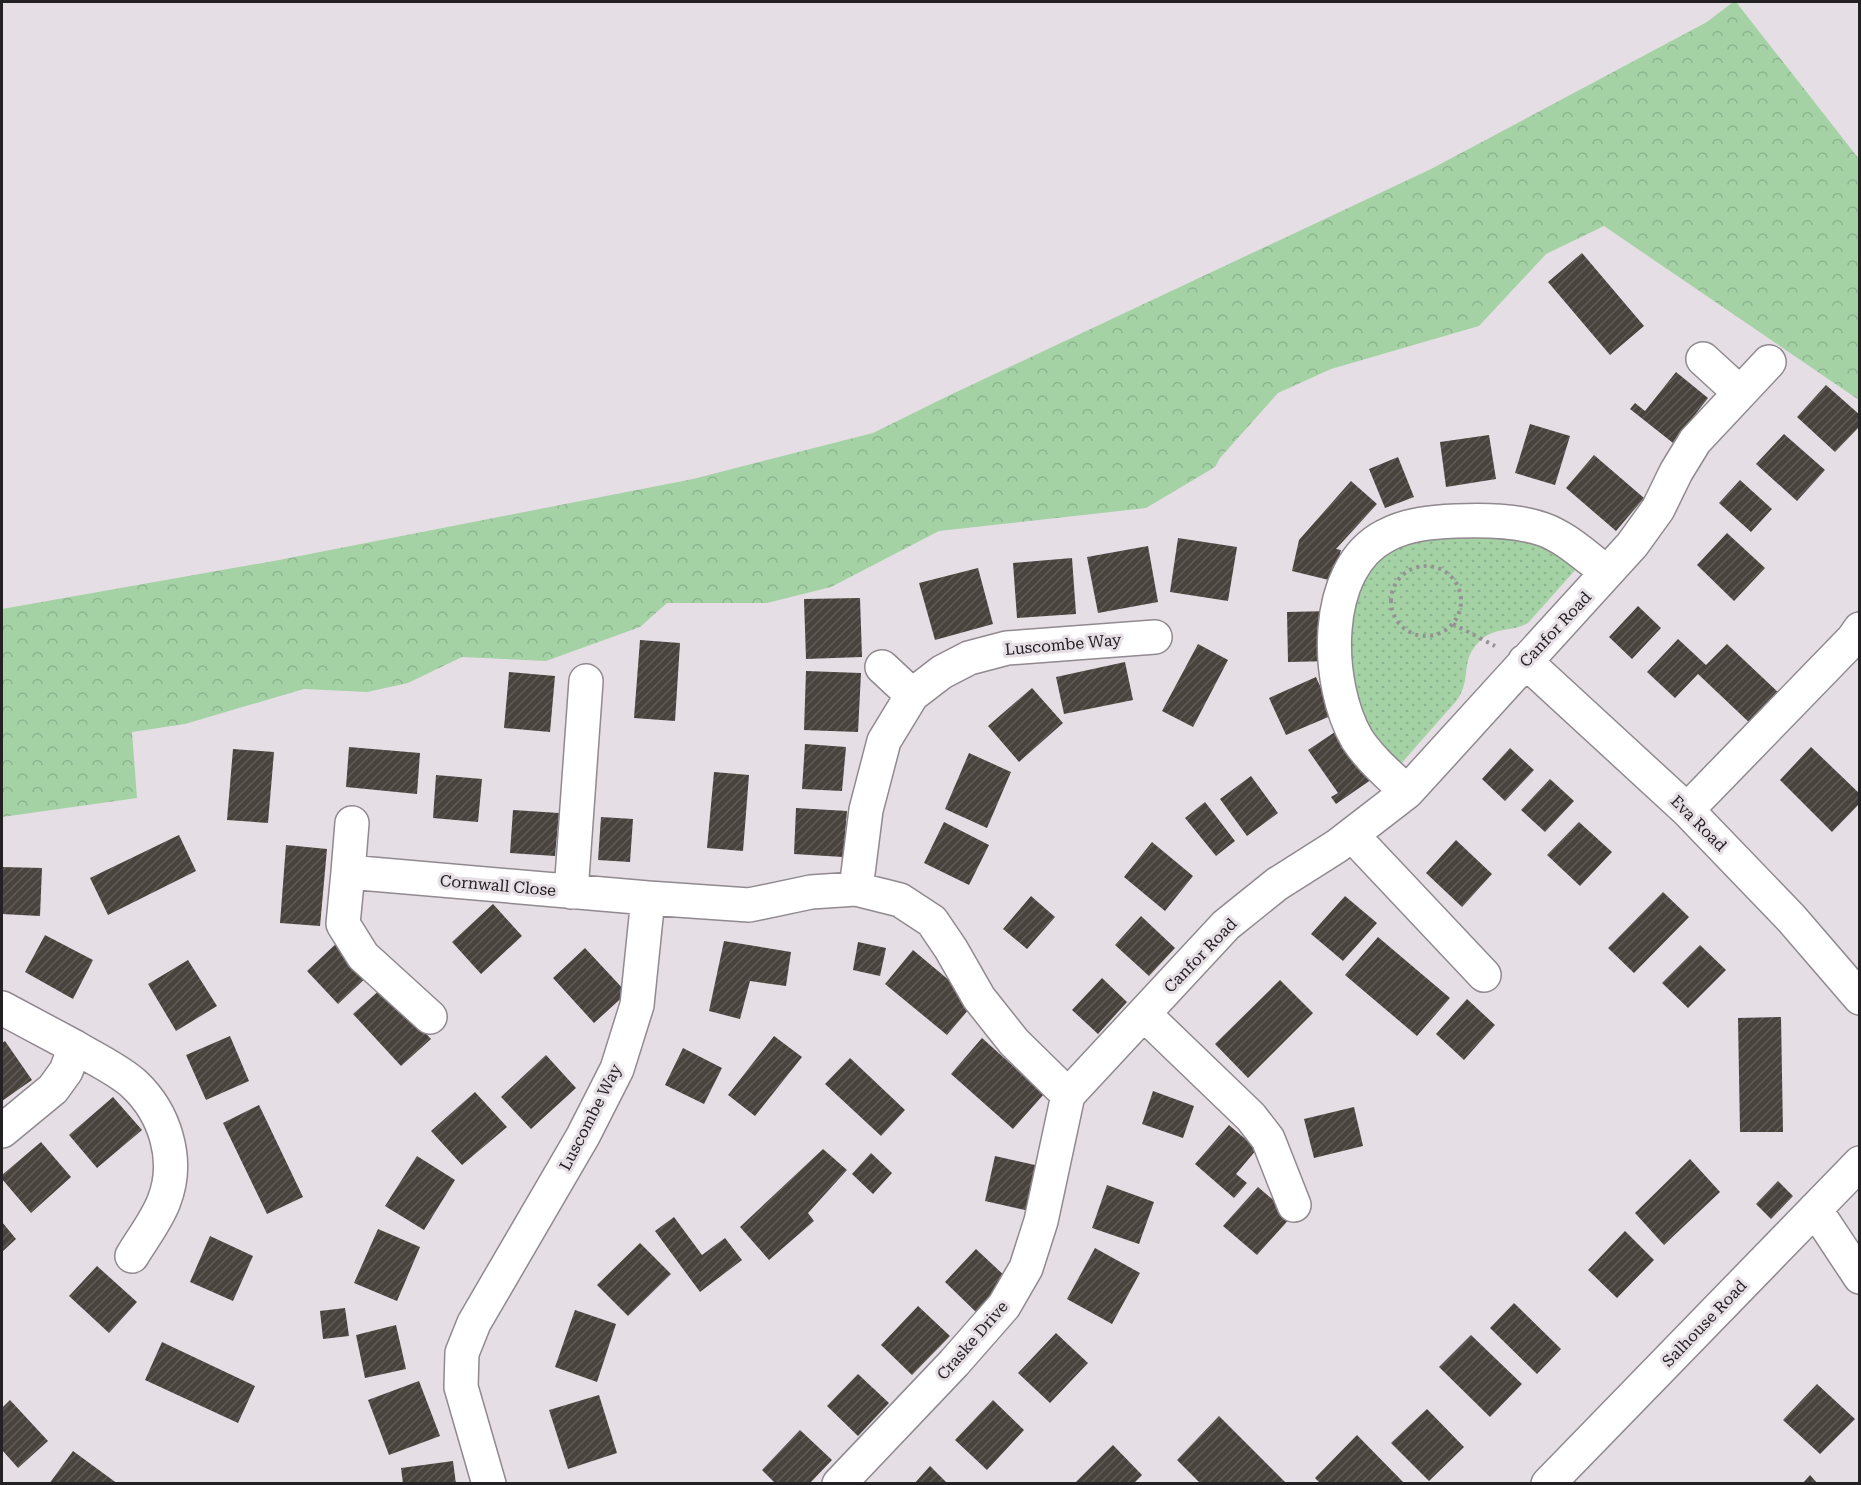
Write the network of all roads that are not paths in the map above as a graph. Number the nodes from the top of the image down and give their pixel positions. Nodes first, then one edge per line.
1 (1703, 359) dead end
2 (1768, 362) dead end
3 (1739, 392) junction
4 (1607, 572) junction
5 (1860, 629) edge
6 (1155, 637) dead end
7 (1525, 662) junction
8 (882, 667) dead end
9 (586, 681) dead end
10 (912, 696) junction
11 (1407, 792) junction
12 (1687, 810) junction
13 (352, 823) dead end
14 (1352, 835) junction
15 (348, 873) junction
16 (856, 889) junction
17 (571, 891) junction
18 (648, 898) junction
19 (1484, 975) dead end
20 (1860, 998) edge
21 (2, 1008) edge
22 (1144, 1014) junction
23 (430, 1017) dead end
24 (75, 1047) junction
25 (1068, 1095) junction
26 (2, 1131) edge
27 (1860, 1163) edge
28 (1294, 1205) dead end
29 (1815, 1209) junction
30 (132, 1256) dead end
31 (1860, 1277) edge
32 (489, 1484) edge
33 (839, 1484) edge
34 (1548, 1484) edge

1 - 3 street
2 - 3 street, Canfor Road
3 - 4 street, Canfor Road
4 - 7 street, Canfor Road
4 - 11 street
5 - 12 street
6 - 10 street, Luscombe Way
7 - 11 street, Canfor Road
7 - 12 street, Eva Road
8 - 10 street
9 - 17 street
10 - 16 street, Luscombe Way
11 - 14 street, Canfor Road
12 - 20 street, Eva Road
13 - 15 street
14 - 19 street
14 - 22 street, Canfor Road
15 - 17 street, Cornwall Close
15 - 23 street
16 - 18 street
16 - 25 street
17 - 18 street, Cornwall Close
18 - 32 street, Luscombe Way
21 - 24 street
22 - 25 street, Canfor Road
22 - 28 street
24 - 26 street
24 - 30 street
25 - 33 street, Craske Drive
27 - 29 street, Salhouse Road
29 - 31 street
29 - 34 street, Salhouse Road

